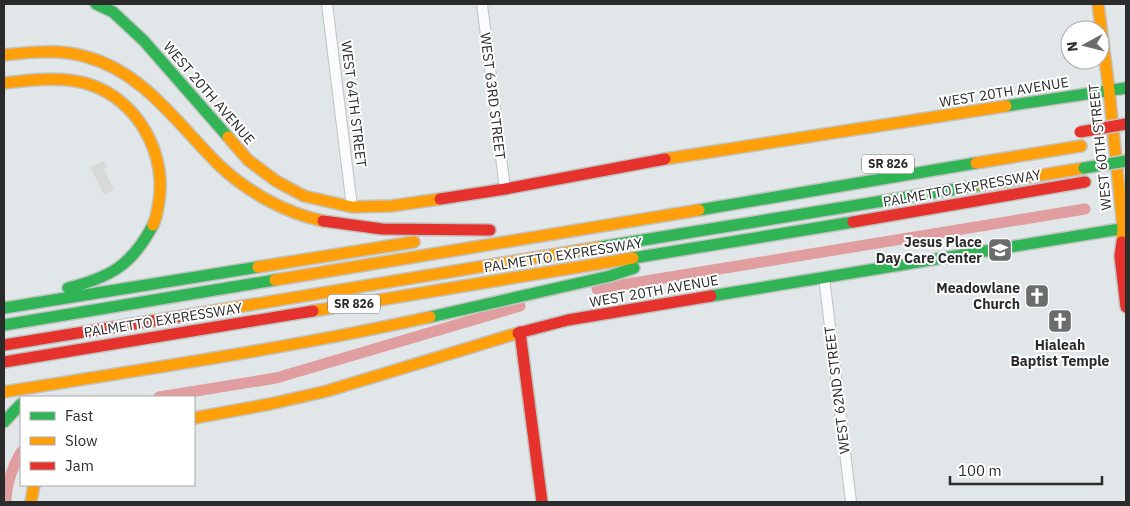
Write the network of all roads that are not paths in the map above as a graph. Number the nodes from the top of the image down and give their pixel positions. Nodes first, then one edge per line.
1 (96, 4) edge
2 (327, 4) edge
3 (482, 4) edge
4 (1098, 4) edge
5 (4, 49) edge
6 (27, 53) junction
7 (4, 55) edge
8 (34, 80) junction
9 (4, 83) edge
10 (1126, 88) edge
11 (1109, 90) junction
12 (4, 96) edge
13 (1126, 124) edge
14 (1075, 133) dead end
15 (1126, 138) edge
16 (1126, 161) edge
17 (1126, 175) edge
18 (1110, 178) dead end
19 (1090, 181) dead end
20 (505, 189) junction
21 (352, 207) junction
22 (1125, 230) edge
23 (704, 246) junction
24 (824, 278) junction
25 (4, 307) edge
26 (1126, 307) edge
27 (4, 325) edge
28 (520, 332) junction
29 (4, 345) edge
30 (4, 362) edge
31 (57, 384) junction
32 (4, 392) edge
33 (34, 396) edge
34 (20, 405) edge
35 (195, 418) edge
36 (4, 422) edge
37 (34, 486) edge
38 (31, 502) edge
39 (542, 502) edge
40 (851, 502) edge

1 - 21 main road, WEST 20TH AVENUE
2 - 21 street, WEST 64TH STREET
3 - 20 street, WEST 63RD STREET
4 - 11 main road, WEST 60TH STREET
5 - 6 main road
6 - 7 main road
6 - 25 main road
8 - 9 main road
8 - 12 main road
8 - 25 main road
10 - 11 main road, WEST 20TH AVENUE
11 - 20 main road, WEST 20TH AVENUE
11 - 22 main road, WEST 60TH STREET
13 - 14 main road, bridge
15 - 27 main road
16 - 29 main road, bridge
17 - 18 main road
19 - 23 main road, PALMETTO EXPRESSWAY / SR 826
20 - 21 main road, WEST 20TH AVENUE
22 - 24 main road, WEST 20TH AVENUE
22 - 26 main road, WEST 60TH STREET
23 - 30 main road, PALMETTO EXPRESSWAY / SR 826
23 - 31 main road
24 - 28 main road, WEST 20TH AVENUE
24 - 40 street, WEST 62ND STREET
28 - 35 main road, WEST 20TH AVENUE
28 - 39 main road
31 - 32 main road
31 - 33 main road
34 - 36 main road
37 - 38 main road

